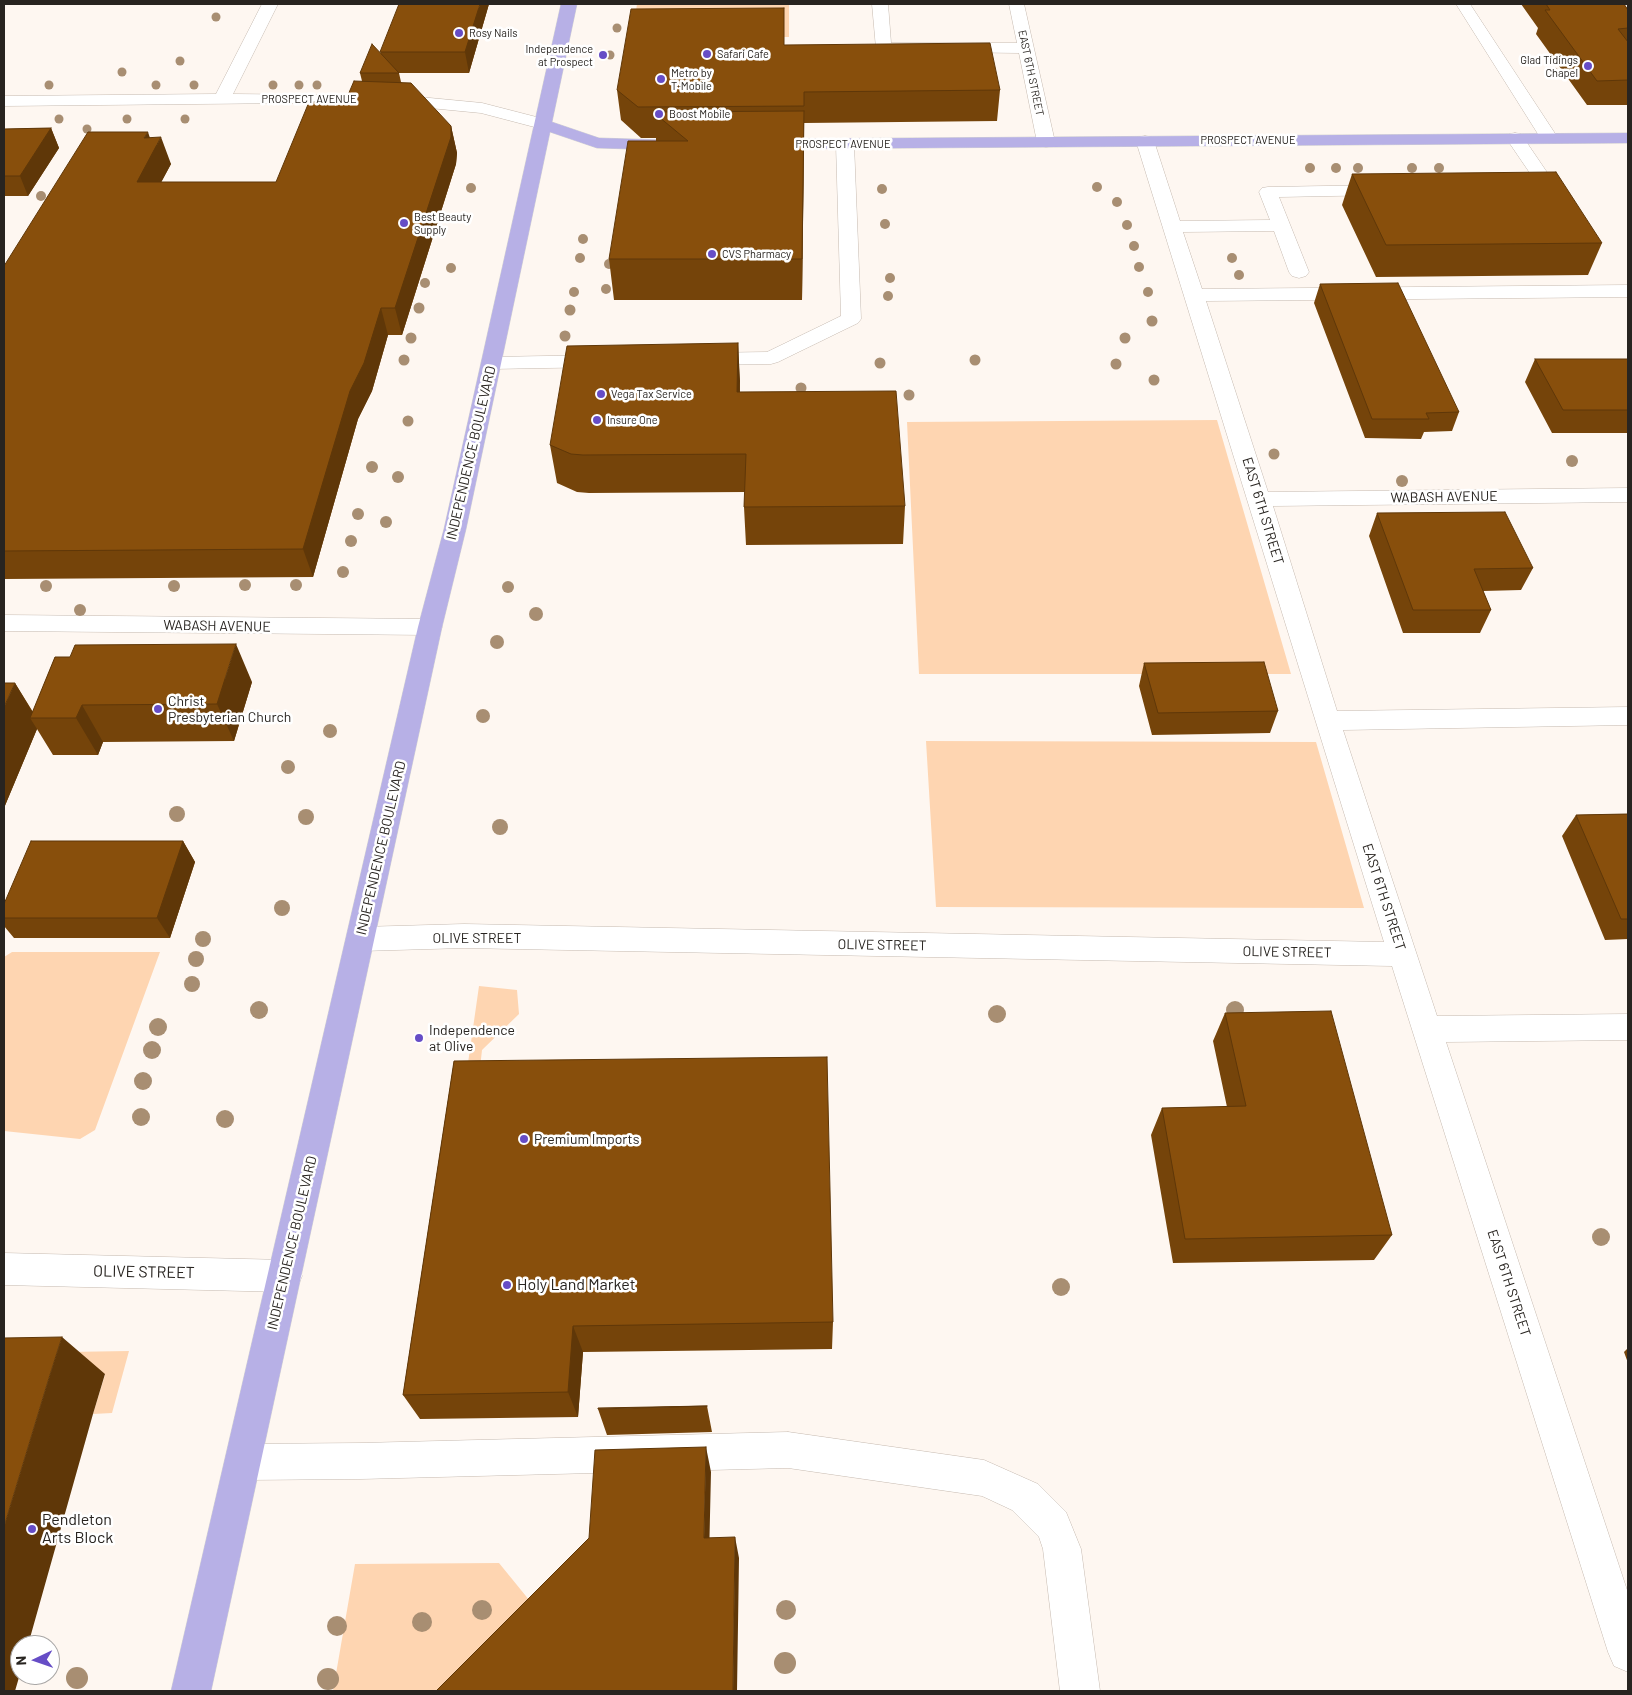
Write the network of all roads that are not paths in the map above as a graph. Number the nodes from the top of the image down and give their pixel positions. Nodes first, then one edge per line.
1 (270, 4) edge
2 (569, 4) edge
3 (880, 4) edge
4 (1017, 4) edge
5 (1463, 4) edge
6 (1026, 48) junction
7 (222, 100) junction
8 (4, 101) edge
9 (542, 124) junction
10 (1515, 138) junction
11 (1549, 138) junction
12 (1628, 138) edge
13 (1145, 141) junction
14 (1046, 142) junction
15 (755, 144) edge
16 (845, 144) junction
17 (686, 145) edge
18 (1509, 188) edge
19 (1403, 189) edge
20 (1281, 224) junction
21 (1173, 227) junction
22 (1299, 272) dead end
23 (1628, 291) edge
24 (1194, 295) junction
25 (683, 360) edge
26 (625, 361) edge
27 (491, 363) junction
28 (1628, 495) edge
29 (1259, 499) junction
30 (4, 624) edge
31 (430, 627) junction
32 (1628, 716) edge
33 (1327, 721) junction
34 (361, 938) junction
35 (1402, 954) junction
36 (1628, 1027) edge
37 (1427, 1029) junction
38 (4, 1269) edge
39 (285, 1276) junction
40 (244, 1462) junction
41 (1628, 1652) edge
42 (191, 1691) edge
43 (1080, 1691) edge

1 - 7 street
2 - 9 main road, INDEPENDENCE BOULEVARD
3 - 6 street
4 - 6 street, EAST 6TH STREET
5 - 11 street
6 - 14 street, EAST 6TH STREET
7 - 8 street, PROSPECT AVENUE
7 - 9 street, PROSPECT AVENUE
9 - 17 main road, PROSPECT AVENUE
9 - 27 main road, INDEPENDENCE BOULEVARD
10 - 11 main road, PROSPECT AVENUE
10 - 13 main road, PROSPECT AVENUE
10 - 18 street
11 - 12 main road, PROSPECT AVENUE
13 - 14 main road, PROSPECT AVENUE
13 - 21 street, EAST 6TH STREET
14 - 16 main road, PROSPECT AVENUE
15 - 16 main road, PROSPECT AVENUE
16 - 25 street
19 - 20 street
20 - 21 street
20 - 22 street
21 - 24 street, EAST 6TH STREET
23 - 24 street
24 - 29 street, EAST 6TH STREET
26 - 27 street
27 - 31 main road, INDEPENDENCE BOULEVARD
28 - 29 street, WABASH AVENUE
29 - 33 street, EAST 6TH STREET
30 - 31 street, WABASH AVENUE
31 - 34 main road, INDEPENDENCE BOULEVARD
32 - 33 street
33 - 35 street, EAST 6TH STREET
34 - 35 street, OLIVE STREET
34 - 39 main road, INDEPENDENCE BOULEVARD
35 - 37 street, EAST 6TH STREET
36 - 37 street
37 - 41 street, EAST 6TH STREET
38 - 39 street, OLIVE STREET
39 - 40 main road, INDEPENDENCE BOULEVARD
40 - 42 main road, INDEPENDENCE BOULEVARD
40 - 43 street

